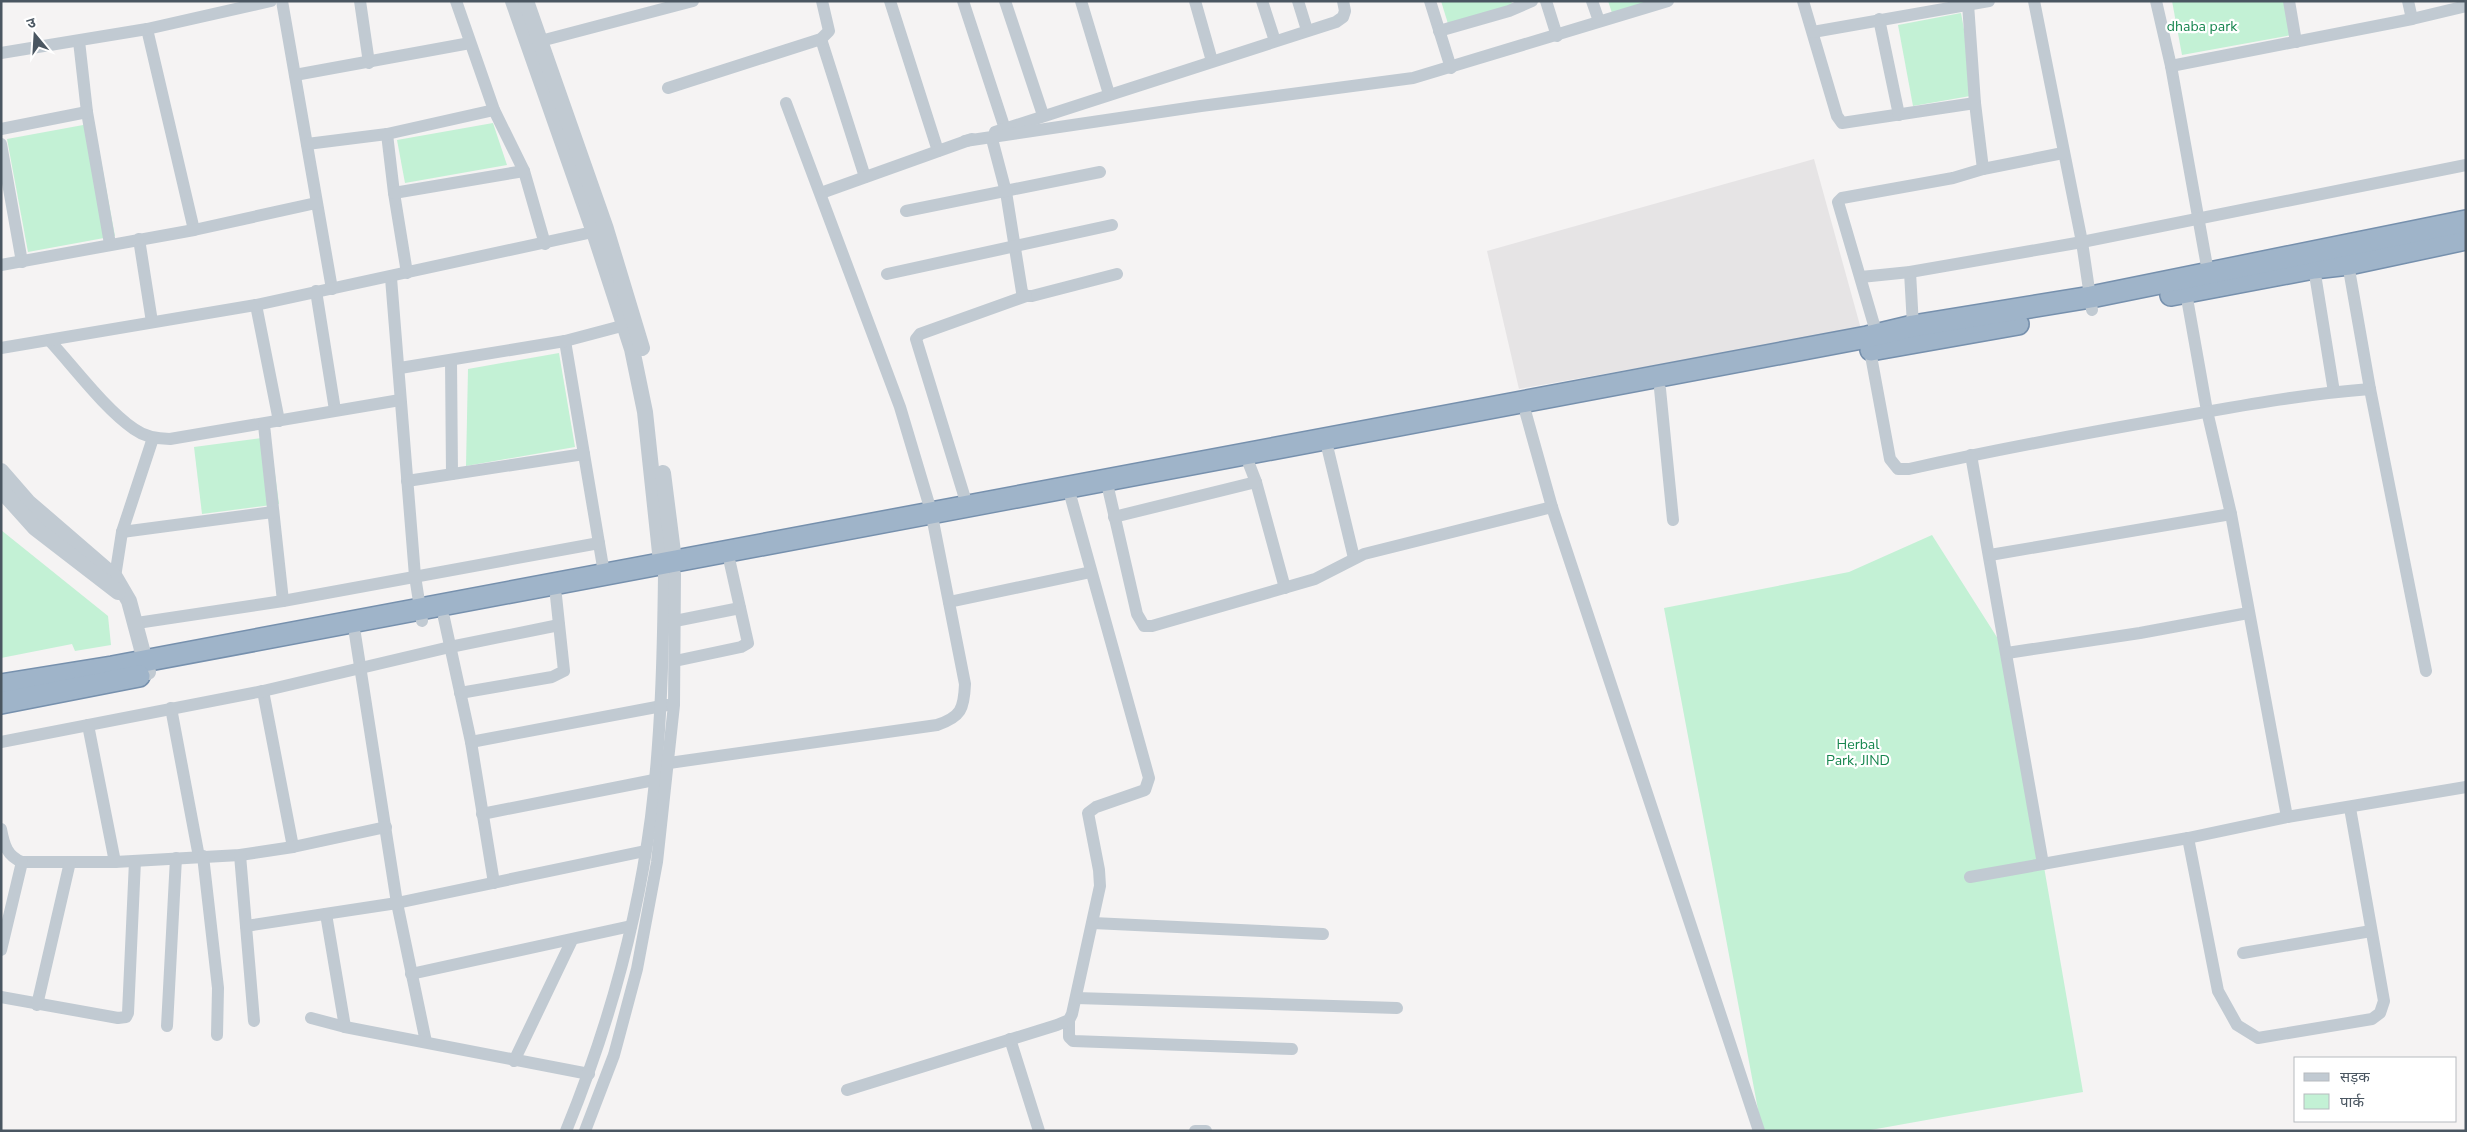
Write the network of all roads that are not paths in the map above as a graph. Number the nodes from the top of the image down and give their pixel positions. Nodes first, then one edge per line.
1 (270, 1) edge
2 (282, 1) edge
3 (360, 1) edge
4 (456, 1) edge
5 (513, 1) edge
6 (526, 1) edge
7 (693, 1) edge
8 (822, 1) edge
9 (890, 1) edge
10 (963, 1) edge
11 (1005, 1) edge
12 (1081, 1) edge
13 (1196, 1) edge
14 (1262, 1) edge
15 (1298, 1) edge
16 (1343, 1) edge
17 (1430, 1) edge
18 (1532, 1) edge
19 (1546, 1) edge
20 (1592, 1) edge
21 (1668, 1) edge
22 (1803, 1) edge
23 (1989, 1) edge
24 (2034, 1) edge
25 (2156, 1) edge
26 (2289, 1) edge
27 (2408, 1) edge
28 (1968, 4) junction
29 (1508, 6) edge
30 (2466, 6) edge
31 (1923, 7) edge
32 (1879, 19) junction
33 (2412, 19) junction
34 (1599, 21) junction
35 (147, 30) junction
36 (1307, 30) junction
37 (1440, 31) junction
38 (1813, 32) junction
39 (1556, 36) junction
40 (821, 39) junction
41 (79, 41) junction
42 (1275, 41) junction
43 (2296, 42) junction
44 (470, 43) junction
45 (534, 43) junction
46 (1, 53) edge
47 (1212, 61) junction
48 (369, 63) junction
49 (2171, 66) junction
50 (1452, 68) junction
51 (295, 75) junction
52 (668, 88) dead end
53 (1109, 94) junction
54 (1975, 103) junction
55 (786, 104) dead end
56 (494, 110) junction
57 (87, 112) junction
58 (1899, 114) junction
59 (1043, 115) junction
60 (1, 129) edge
61 (1005, 129) junction
62 (386, 134) junction
63 (992, 138) junction
64 (965, 141) junction
65 (1, 144) edge
66 (307, 144) junction
67 (938, 151) junction
68 (2063, 153) junction
69 (2466, 165) edge
70 (1984, 169) junction
71 (524, 171) junction
72 (1100, 172) dead end
73 (865, 177) junction
74 (1006, 192) junction
75 (821, 193) junction
76 (394, 194) junction
77 (316, 204) junction
78 (906, 211) dead end
79 (2200, 220) junction
80 (2466, 221) edge
81 (1112, 224) dead end
82 (194, 230) junction
83 (600, 231) junction
84 (140, 239) junction
85 (2466, 239) edge
86 (2082, 242) junction
87 (110, 244) junction
88 (544, 244) junction
89 (1015, 245) junction
90 (2347, 255) junction
91 (22, 262) junction
92 (1, 266) edge
93 (2314, 268) junction
94 (1910, 272) junction
95 (2208, 272) junction
96 (407, 273) junction
97 (887, 274) dead end
98 (1116, 274) dead end
99 (1861, 277) junction
100 (391, 278) junction
101 (2184, 285) junction
102 (332, 289) junction
103 (316, 291) junction
104 (1026, 296) junction
105 (2092, 304) junction
106 (256, 305) junction
107 (152, 322) junction
108 (630, 324) junction
109 (1913, 326) junction
110 (49, 340) junction
111 (564, 341) junction
112 (1871, 341) junction
113 (1, 348) edge
114 (451, 360) junction
115 (400, 368) junction
116 (1660, 389) junction
117 (2370, 389) junction
118 (2334, 392) junction
119 (400, 400) junction
120 (335, 410) junction
121 (2208, 412) junction
122 (1526, 414) junction
123 (278, 421) junction
124 (264, 425) junction
125 (154, 438) junction
126 (1328, 450) junction
127 (584, 454) junction
128 (1971, 455) junction
129 (1, 471) edge
130 (1252, 473) junction
131 (452, 474) junction
132 (407, 481) junction
133 (1107, 485) junction
134 (1, 490) edge
135 (1071, 498) junction
136 (967, 505) junction
137 (1552, 507) junction
138 (273, 512) junction
139 (2231, 514) junction
140 (1114, 517) junction
141 (932, 518) junction
142 (1673, 520) dead end
143 (122, 532) junction
144 (599, 543) junction
145 (1990, 555) junction
146 (1354, 558) junction
147 (730, 563) junction
148 (668, 568) junction
149 (1091, 572) junction
150 (604, 573) junction
151 (115, 576) junction
152 (415, 576) junction
153 (1285, 588) junction
154 (556, 596) junction
155 (129, 601) junction
156 (283, 601) junction
157 (949, 602) junction
158 (740, 608) junction
159 (2248, 613) junction
160 (421, 615) junction
161 (444, 618) junction
162 (675, 621) junction
163 (136, 623) junction
164 (560, 625) junction
165 (355, 634) junction
166 (450, 647) junction
167 (2007, 653) junction
168 (675, 661) junction
169 (147, 667) junction
170 (359, 668) junction
171 (2426, 671) dead end
172 (1, 684) edge
173 (263, 691) junction
174 (460, 693) junction
175 (1, 703) edge
176 (660, 704) junction
177 (674, 705) junction
178 (171, 708) junction
179 (88, 725) junction
180 (1, 742) edge
181 (471, 742) junction
182 (669, 763) junction
183 (654, 780) junction
184 (2466, 787) edge
185 (2350, 808) junction
186 (482, 814) junction
187 (2287, 817) junction
188 (386, 827) junction
189 (2, 837) edge
190 (2188, 838) junction
191 (293, 847) junction
192 (645, 851) junction
193 (240, 854) junction
194 (201, 856) junction
195 (176, 858) junction
196 (135, 861) junction
197 (22, 862) junction
198 (70, 862) junction
199 (115, 862) junction
200 (2044, 864) junction
201 (1970, 877) dead end
202 (494, 883) junction
203 (397, 903) junction
204 (326, 914) junction
205 (1093, 923) junction
206 (246, 926) junction
207 (631, 926) junction
208 (2372, 931) junction
209 (1323, 934) dead end
210 (572, 940) junction
211 (1, 950) edge
212 (2243, 953) dead end
213 (411, 974) junction
214 (616, 981) junction
215 (633, 984) junction
216 (1, 997) edge
217 (1076, 998) junction
218 (37, 1005) junction
219 (1397, 1008) dead end
220 (311, 1018) dead end
221 (1068, 1020) junction
222 (254, 1021) dead end
223 (167, 1026) dead end
224 (345, 1027) junction
225 (217, 1035) dead end
226 (1010, 1039) junction
227 (426, 1042) junction
228 (1292, 1050) dead end
229 (514, 1061) junction
230 (589, 1074) junction
231 (847, 1090) dead end
232 (566, 1131) edge
233 (585, 1131) edge
234 (1039, 1131) edge
235 (1195, 1131) edge
236 (1206, 1131) edge
237 (1759, 1131) edge

1 - 35 street
2 - 51 street
3 - 48 street
4 - 44 street
5 - 45 street
6 - 45 street
7 - 45 street
8 - 40 street
9 - 67 street
10 - 61 street
11 - 59 street
12 - 53 street
13 - 47 street
14 - 42 street
15 - 36 street
16 - 36 street
17 - 37 street
18 - 29 street
19 - 39 street
20 - 34 street
21 - 34 street
22 - 38 street
23 - 28 street
24 - 68 street
25 - 49 street
26 - 43 street
27 - 33 street
28 - 31 street
28 - 54 street
29 - 37 street
30 - 33 street
31 - 32 street
32 - 38 street
32 - 58 street
33 - 43 street
34 - 39 street
35 - 41 street
35 - 82 street
36 - 42 street
37 - 50 street
38 - 58 street
39 - 50 street
40 - 52 street
40 - 73 street
41 - 46 street
41 - 57 street
42 - 47 street
43 - 49 street
44 - 48 street
44 - 56 street
45 - 83 street
47 - 53 street
48 - 51 street
49 - 79 street
50 - 63 street
51 - 66 street
53 - 59 street
54 - 58 street
54 - 70 street
55 - 75 street
56 - 62 street
56 - 71 street
57 - 60 street
57 - 87 street
59 - 61 street
61 - 64 street
62 - 66 street
62 - 76 street
63 - 64 street
63 - 74 street
64 - 67 street
65 - 91 street
66 - 77 street
67 - 73 street
68 - 70 street
68 - 86 street
69 - 79 street
70 - 99 street
71 - 76 street
71 - 88 street
72 - 74 street
73 - 75 street
74 - 78 street
74 - 89 street
75 - 141 street
76 - 96 street
77 - 82 street
77 - 102 street
79 - 86 street
79 - 95 street
80 - 90 highway
81 - 89 street
82 - 84 street
83 - 88 street
83 - 108 street
84 - 87 street
84 - 107 street
85 - 90 highway
86 - 94 street
86 - 105 street
87 - 91 street
88 - 96 street
89 - 97 street
89 - 104 street
90 - 93 highway
90 - 95 highway
90 - 117 street
91 - 92 street
93 - 101 highway
93 - 118 street
94 - 99 street
94 - 109 street
95 - 101 highway
96 - 100 street
98 - 104 street
99 - 112 street
100 - 102 street
100 - 115 street
101 - 105 highway
101 - 121 street
102 - 103 street
103 - 106 street
103 - 120 street
104 - 136 street
105 - 109 highway
105 - 112 highway
106 - 107 street
106 - 123 street
107 - 110 street
108 - 111 street
108 - 148 street
109 - 112 highway
110 - 113 street
110 - 125 street
111 - 114 street
111 - 127 street
112 - 116 highway
112 - 128 street
112 - 133 highway
114 - 115 street
114 - 131 street
115 - 119 street
116 - 122 highway
116 - 142 street
117 - 118 street
117 - 171 street
118 - 121 street
119 - 120 street
119 - 132 street
120 - 123 street
121 - 128 street
121 - 139 street
122 - 126 highway
122 - 137 street
123 - 124 street
124 - 125 street
124 - 138 street
125 - 143 street
126 - 130 highway
126 - 146 street
127 - 131 street
127 - 144 street
128 - 145 street
129 - 151 street
130 - 133 highway
130 - 140 street
130 - 153 street
131 - 132 street
132 - 152 street
133 - 135 highway
133 - 136 highway
133 - 140 street
134 - 155 street
135 - 141 highway
135 - 149 street
136 - 141 highway
137 - 146 street
137 - 237 street
138 - 143 street
138 - 156 street
139 - 145 street
139 - 159 street
140 - 153 street
141 - 147 highway
141 - 148 highway
141 - 157 street
143 - 151 street
144 - 150 street
144 - 152 street
145 - 167 street
146 - 153 street
147 - 148 highway
147 - 158 street
148 - 150 highway
148 - 154 highway
148 - 162 street
148 - 176 street
149 - 157 street
149 - 205 street
150 - 160 highway
151 - 155 street
152 - 156 street
152 - 160 street
154 - 161 highway
154 - 164 street
155 - 163 street
156 - 163 street
157 - 182 street
158 - 162 street
158 - 168 street
159 - 167 street
159 - 187 street
160 - 161 highway
160 - 165 highway
160 - 169 highway
161 - 166 street
162 - 168 street
163 - 169 street
164 - 166 street
164 - 174 street
165 - 169 highway
165 - 170 street
166 - 170 street
166 - 174 street
167 - 200 street
168 - 177 street
169 - 172 highway
169 - 175 highway
170 - 173 street
170 - 188 street
173 - 178 street
173 - 191 street
174 - 181 street
176 - 177 street
176 - 181 street
176 - 183 street
177 - 182 street
178 - 179 street
178 - 194 street
179 - 180 street
179 - 199 street
181 - 186 street
182 - 215 street
183 - 186 street
183 - 192 street
184 - 185 street
185 - 187 street
185 - 208 street
186 - 202 street
187 - 190 street
188 - 191 street
188 - 203 street
189 - 197 street
190 - 200 street
190 - 208 street
191 - 193 street
192 - 202 street
192 - 207 street
193 - 194 street
193 - 206 street
194 - 195 street
194 - 225 street
195 - 196 street
195 - 223 street
196 - 199 street
196 - 218 street
197 - 198 street
197 - 211 street
198 - 199 street
198 - 218 street
200 - 201 street
202 - 203 street
203 - 204 street
203 - 213 street
204 - 206 street
204 - 224 street
205 - 209 street
205 - 217 street
206 - 222 street
207 - 210 street
207 - 214 street
208 - 212 street
210 - 213 street
210 - 229 street
213 - 227 street
214 - 215 street
214 - 230 street
215 - 233 street
216 - 218 street
217 - 219 street
217 - 221 street
220 - 224 street
221 - 226 street
221 - 228 street
224 - 227 street
226 - 231 street
226 - 234 street
227 - 229 street
229 - 230 street
230 - 232 street
235 - 236 street

